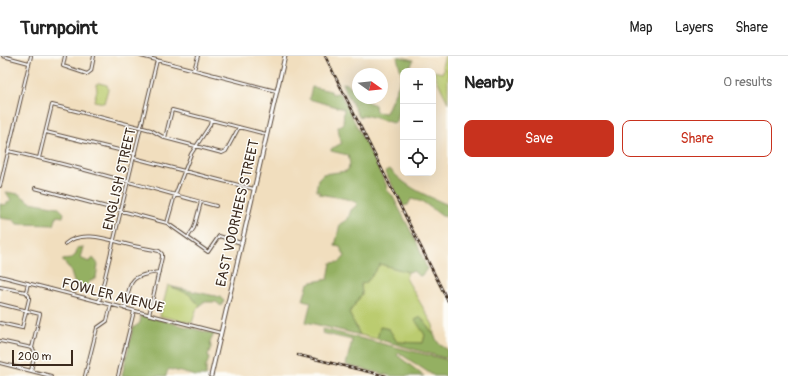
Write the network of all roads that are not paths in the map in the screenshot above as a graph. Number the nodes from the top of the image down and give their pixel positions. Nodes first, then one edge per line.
1 (3, 56) edge
2 (31, 56) edge
3 (65, 56) edge
4 (94, 56) edge
5 (142, 56) edge
6 (198, 56) edge
7 (285, 56) edge
8 (157, 60) junction
9 (29, 63) junction
10 (194, 70) junction
11 (276, 91) junction
12 (211, 120) junction
13 (239, 126) junction
14 (141, 128) junction
15 (46, 132) junction
16 (266, 134) junction
17 (165, 138) junction
18 (195, 146) junction
19 (8, 151) junction
20 (135, 154) junction
21 (39, 158) junction
22 (134, 158) junction
23 (184, 170) junction
24 (128, 181) junction
25 (0, 186) edge
26 (35, 188) dead end
27 (254, 189) junction
28 (175, 195) junction
29 (201, 202) junction
30 (216, 206) dead end
31 (121, 211) junction
32 (167, 223) junction
33 (188, 237) junction
34 (114, 241) junction
35 (241, 243) junction
36 (65, 244) dead end
37 (159, 272) junction
38 (0, 276) edge
39 (28, 283) junction
40 (0, 287) edge
41 (26, 292) junction
42 (100, 302) junction
43 (0, 304) edge
44 (111, 305) junction
45 (27, 309) junction
46 (125, 309) junction
47 (134, 311) junction
48 (149, 315) junction
49 (0, 323) edge
50 (221, 333) junction
51 (0, 341) edge
52 (32, 348) junction
53 (0, 363) edge
54 (31, 371) junction
55 (51, 376) edge
56 (85, 376) edge
57 (118, 376) edge
58 (211, 376) edge

1 - 9 street
2 - 9 street
3 - 4 street
5 - 8 street
6 - 10 street
7 - 11 main road, EAST VOORHEES STREET
8 - 10 street
8 - 14 street, ENGLISH STREET
9 - 19 street
10 - 11 street
11 - 16 main road, EAST VOORHEES STREET
12 - 13 street
12 - 17 street
12 - 18 street
13 - 16 street
13 - 18 street
14 - 15 street
14 - 17 street
14 - 20 street, ENGLISH STREET
15 - 20 street
15 - 21 street
16 - 27 main road, EAST VOORHEES STREET
17 - 18 street
18 - 23 street
19 - 21 street
19 - 25 street
20 - 22 street, ENGLISH STREET
21 - 24 street
22 - 23 street
22 - 24 street, ENGLISH STREET
23 - 27 street
23 - 28 street
24 - 28 street
24 - 31 street, ENGLISH STREET
26 - 31 street
27 - 35 main road, EAST VOORHEES STREET
28 - 29 street
28 - 32 street
29 - 30 street
29 - 33 street
31 - 32 street
31 - 34 street, ENGLISH STREET
32 - 33 street
33 - 35 street
34 - 36 street
34 - 37 street
34 - 42 street, ENGLISH STREET
35 - 50 main road, EAST VOORHEES STREET
37 - 46 street
37 - 48 street
38 - 39 street, FOWLER AVENUE
39 - 41 street
39 - 42 street, FOWLER AVENUE
40 - 41 street
41 - 45 street
42 - 44 street, FOWLER AVENUE
43 - 45 street
44 - 46 street, FOWLER AVENUE
44 - 56 street
45 - 49 street
45 - 52 street
46 - 47 street, FOWLER AVENUE
47 - 48 street, FOWLER AVENUE
47 - 57 street
48 - 50 street, FOWLER AVENUE
50 - 58 main road, EAST VOORHEES STREET
51 - 52 street
52 - 54 street
53 - 54 street
54 - 55 street

